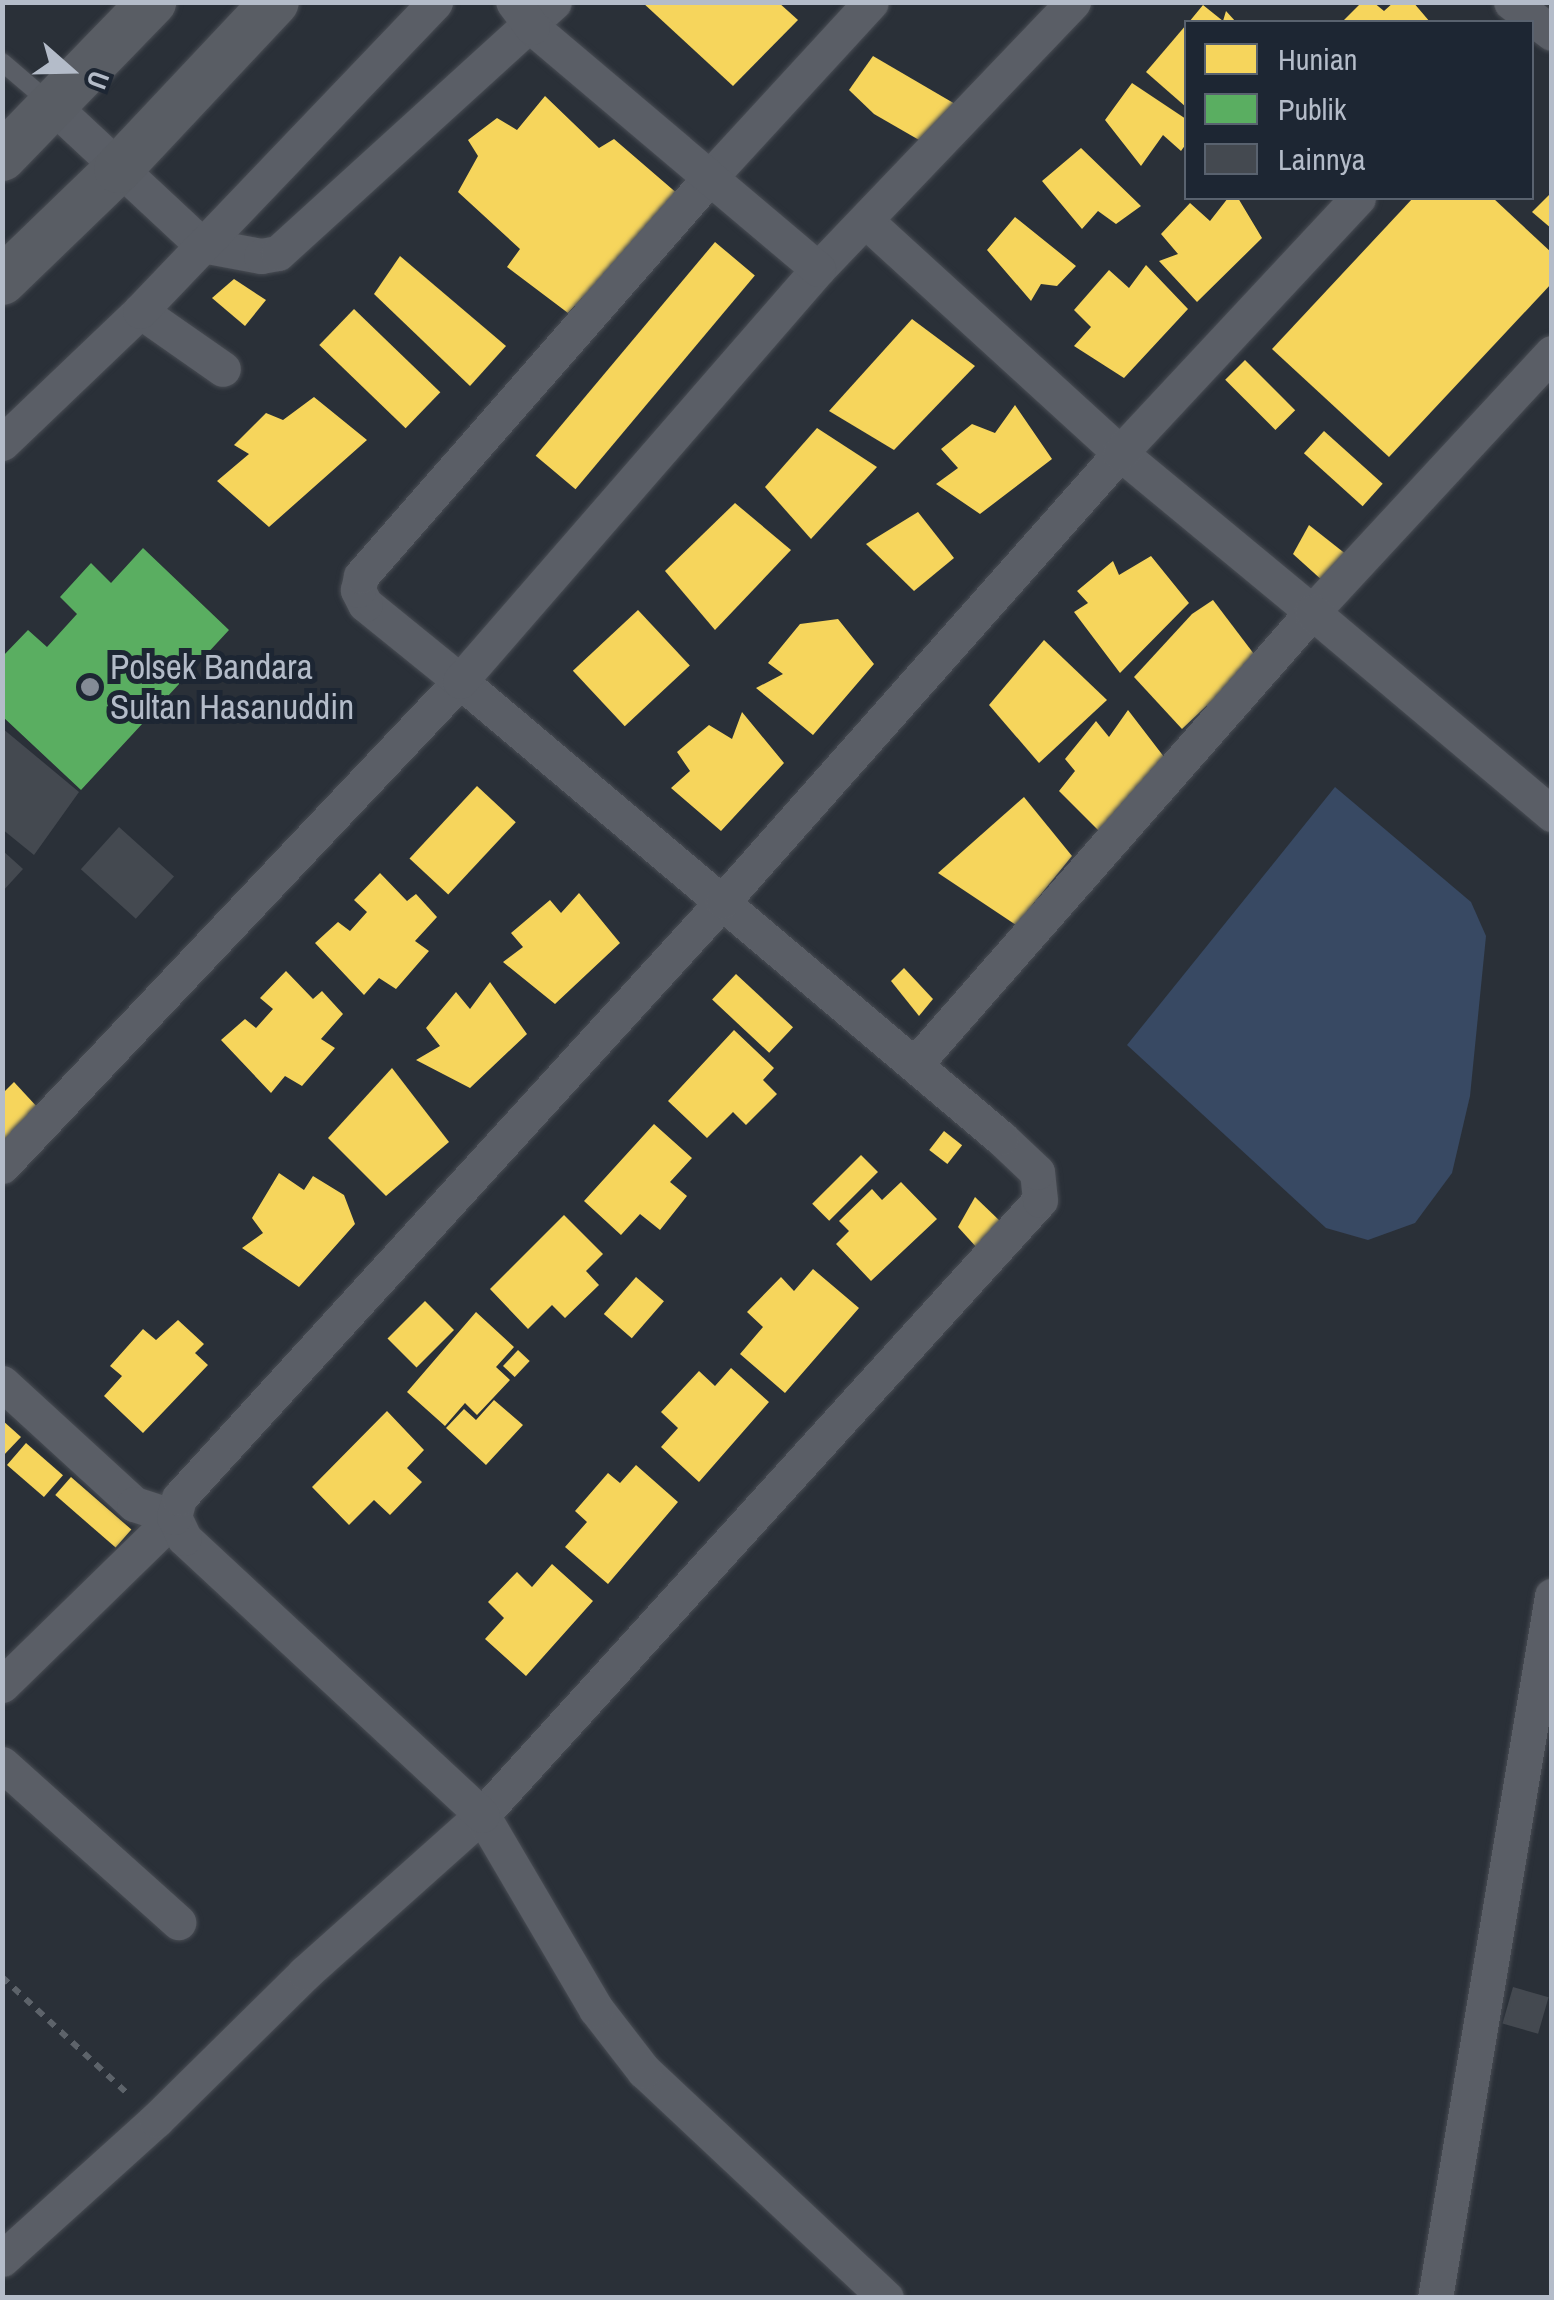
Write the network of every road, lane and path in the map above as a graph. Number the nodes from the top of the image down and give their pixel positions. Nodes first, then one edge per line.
1 (152, 2) edge
2 (275, 2) edge
3 (435, 2) edge
4 (871, 2) edge
5 (1073, 2) edge
6 (533, 11) edge
7 (2, 62) edge
8 (54, 107) junction
9 (2, 158) edge
10 (118, 169) junction
11 (711, 176) junction
12 (1356, 200) edge
13 (866, 220) junction
14 (202, 245) junction
15 (818, 268) junction
16 (2, 281) edge
17 (140, 311) junction
18 (1552, 353) edge
19 (223, 370) dead end
20 (2, 444) edge
21 (1120, 453) junction
22 (1312, 612) junction
23 (460, 682) junction
24 (1552, 814) edge
25 (723, 901) junction
26 (916, 1063) junction
27 (2, 1166) edge
28 (2, 1384) edge
29 (174, 1517) junction
30 (1552, 1596) edge
31 (2, 1685) edge
32 (2, 1764) edge
33 (482, 1814) junction
34 (178, 1922) dead end
35 (2, 1977) edge
36 (156, 2120) junction
37 (2, 2259) edge
38 (886, 2298) edge
39 (1436, 2298) edge

1 - 8 main road
2 - 10 main road
3 - 14 street
4 - 11 street
5 - 13 street
6 - 11 street
6 - 14 street
7 - 8 lane
8 - 9 main road
8 - 10 street
10 - 14 street
10 - 16 main road
11 - 15 street
11 - 23 street
12 - 21 street
13 - 15 street
13 - 21 street
14 - 17 street
15 - 23 street
17 - 19 street
17 - 20 street
18 - 22 street
21 - 22 street
21 - 25 street
22 - 24 street
22 - 26 street
23 - 25 street
23 - 27 street
25 - 26 street
25 - 29 street
26 - 33 street
28 - 29 street
29 - 31 street
29 - 33 street
30 - 39 street
32 - 34 street
33 - 36 street
33 - 38 street
35 - 36 path
36 - 37 street

